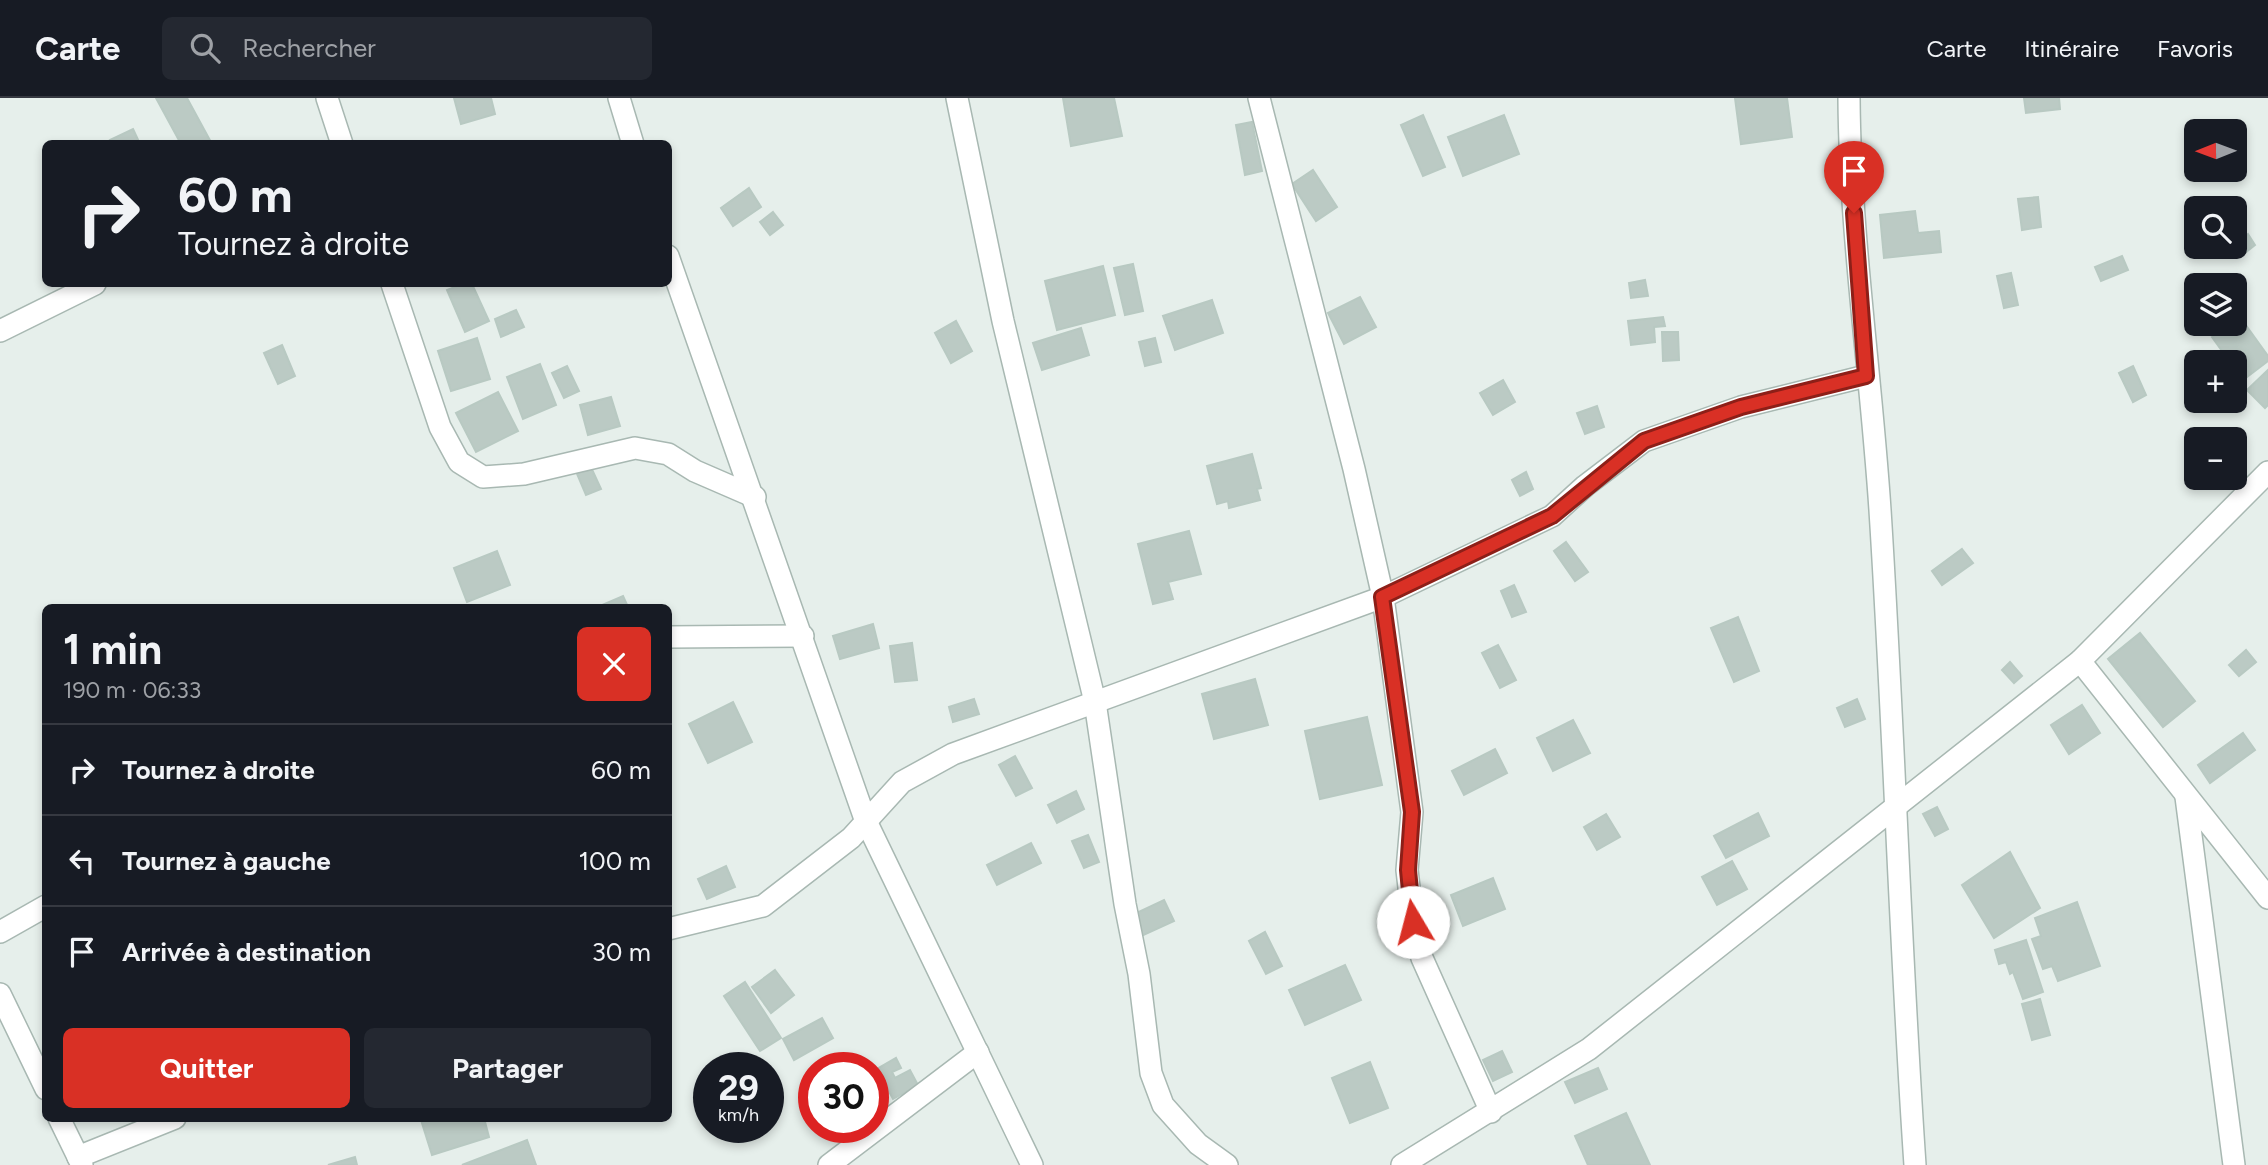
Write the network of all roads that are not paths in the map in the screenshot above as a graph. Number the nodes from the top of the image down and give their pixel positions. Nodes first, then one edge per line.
1 (327, 98) edge
2 (619, 98) edge
3 (957, 98) edge
4 (1259, 98) edge
5 (1849, 98) edge
6 (341, 140) edge
7 (632, 140) edge
8 (672, 267) edge
9 (89, 287) edge
10 (393, 287) edge
11 (0, 331) edge
12 (1866, 376) junction
13 (2268, 472) edge
14 (755, 497) junction
15 (1382, 597) junction
16 (803, 636) junction
17 (672, 637) edge
18 (2080, 661) junction
19 (1095, 702) junction
20 (2186, 797) junction
21 (1898, 804) junction
22 (865, 819) junction
23 (2268, 898) edge
24 (42, 908) edge
25 (672, 928) edge
26 (0, 932) edge
27 (0, 994) edge
28 (978, 1052) junction
29 (42, 1082) edge
30 (1491, 1112) junction
31 (61, 1122) edge
32 (166, 1122) edge
33 (80, 1161) edge
34 (829, 1165) edge
35 (1032, 1165) edge
36 (1227, 1165) edge
37 (1402, 1165) edge
38 (1915, 1165) edge
39 (2234, 1165) edge

1 - 6 street
2 - 7 street
3 - 19 street
4 - 15 street
5 - 12 street
8 - 14 street
9 - 11 street
10 - 14 street
12 - 15 street
12 - 21 street
13 - 18 street
14 - 16 street
15 - 19 street
15 - 30 street
16 - 17 street
16 - 22 street
18 - 20 street
18 - 21 street
19 - 22 street
19 - 36 street
20 - 23 street
20 - 39 street
21 - 30 street
21 - 38 street
22 - 25 street
22 - 28 street
24 - 26 street
27 - 29 street
28 - 34 street
28 - 35 street
30 - 37 street
31 - 33 street
32 - 33 street

